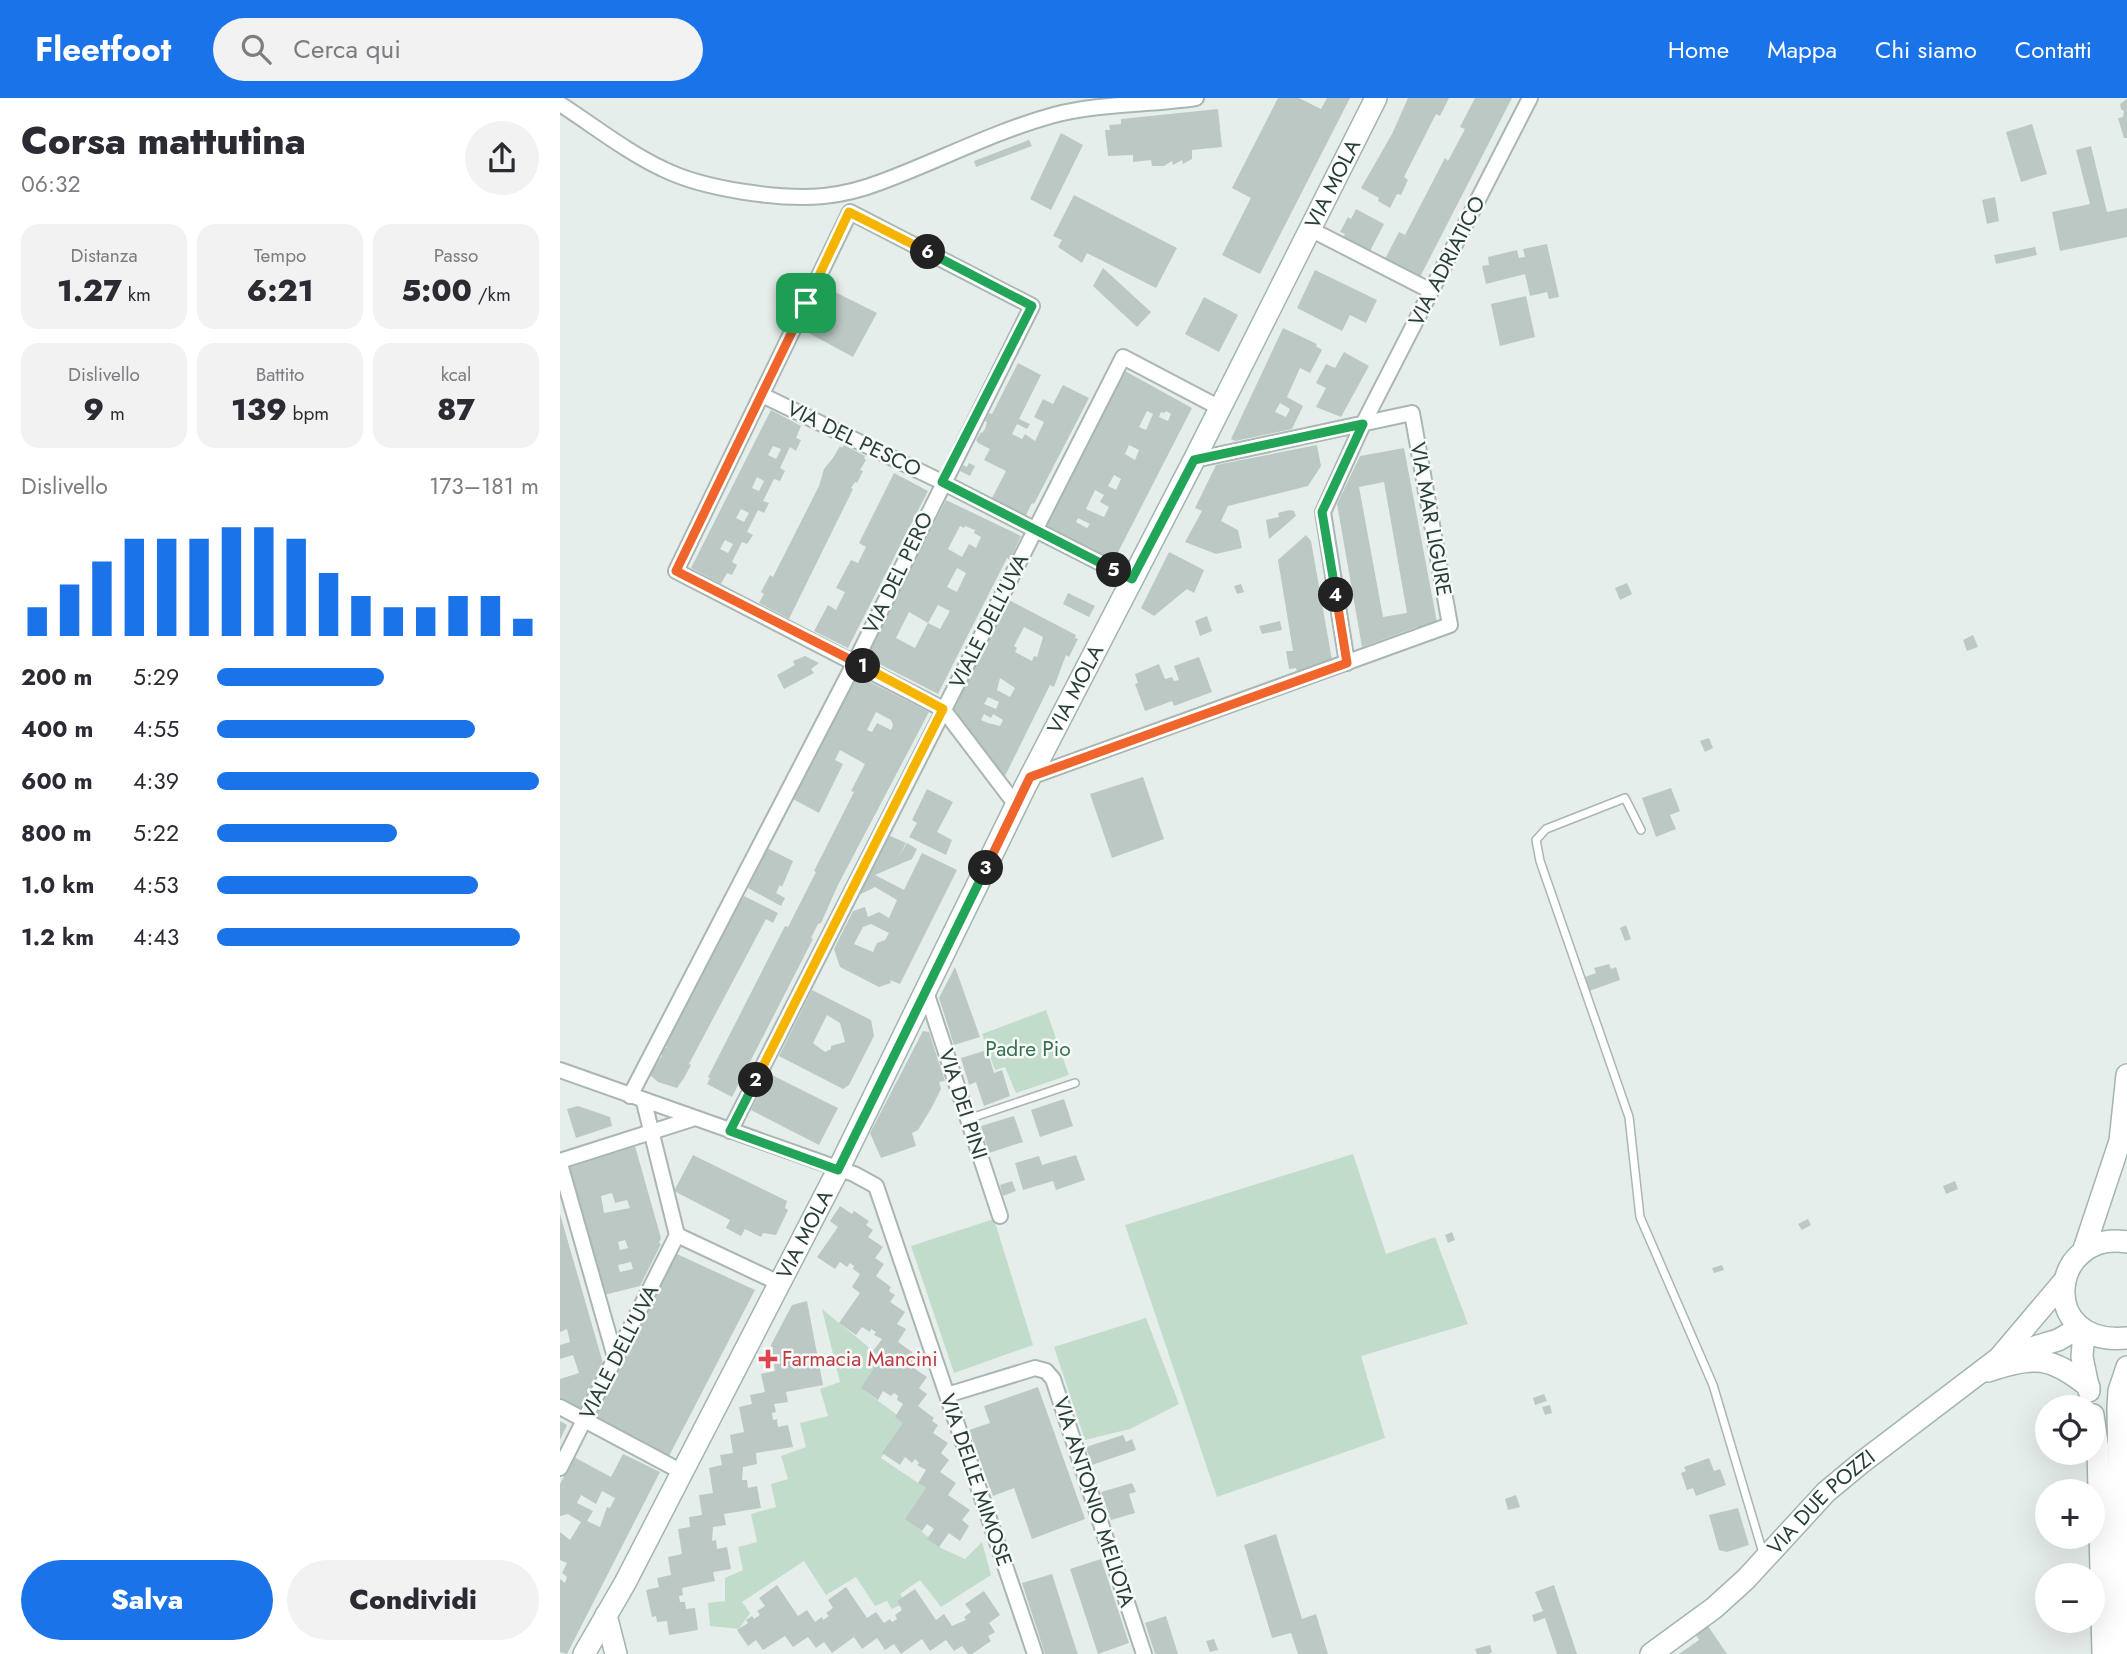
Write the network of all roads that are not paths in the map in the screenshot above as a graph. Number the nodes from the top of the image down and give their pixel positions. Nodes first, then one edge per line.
1 (1196, 98) edge
2 (1376, 98) edge
3 (1530, 98) edge
4 (560, 104) edge
5 (1310, 229) junction
6 (1431, 291) junction
7 (762, 395) junction
8 (1220, 408) junction
9 (1363, 424) junction
10 (1194, 460) junction
11 (942, 482) junction
12 (1036, 530) junction
13 (1132, 579) junction
14 (855, 662) junction
15 (1347, 663) junction
16 (943, 709) junction
17 (1030, 777) junction
18 (1016, 805) junction
19 (1641, 830) dead end
20 (926, 992) junction
21 (560, 1070) edge
22 (2127, 1075) edge
23 (1075, 1083) dead end
24 (630, 1096) junction
25 (644, 1102) junction
26 (692, 1119) junction
27 (968, 1119) junction
28 (651, 1131) junction
29 (730, 1131) junction
30 (560, 1162) edge
31 (838, 1170) junction
32 (1000, 1216) dead end
33 (677, 1235) junction
34 (2127, 1242) edge
35 (2083, 1252) junction
36 (2065, 1280) junction
37 (779, 1283) junction
38 (2082, 1330) junction
39 (2127, 1338) edge
40 (615, 1357) junction
41 (1999, 1358) junction
42 (2127, 1367) edge
43 (1976, 1375) junction
44 (947, 1395) junction
45 (2088, 1395) edge
46 (2090, 1395) edge
47 (560, 1406) edge
48 (584, 1420) junction
49 (2098, 1465) edge
50 (560, 1468) edge
51 (682, 1472) junction
52 (1765, 1557) junction
53 (606, 1615) junction
54 (584, 1654) edge
55 (616, 1654) edge
56 (1035, 1654) edge
57 (1144, 1654) edge
58 (1651, 1654) edge
59 (2104, 1654) edge
60 (2122, 1654) edge

1 - 4 street
2 - 5 street, VIA MOLA
3 - 6 street, VIA ADRIATICO
5 - 6 street
5 - 8 street, VIA MOLA
6 - 9 street, VIA ADRIATICO
7 - 11 street, VIA DEL PESCO
7 - 11 street, VIA DEL PERO
7 - 14 street
8 - 10 street, VIA MOLA
8 - 12 street, VIALE DELL'UVA
9 - 10 street
9 - 15 street, VIA ADRIATICO
9 - 15 street, VIA MAR LIGURE
10 - 13 street, VIA MOLA
11 - 12 street, VIA DEL PESCO
11 - 14 street, VIA DEL PERO
12 - 13 street, VIA DEL PESCO
12 - 16 street, VIALE DELL'UVA
13 - 17 street, VIA MOLA
14 - 16 street
14 - 24 street, VIA DEL PERO
15 - 17 street
16 - 18 street
16 - 29 street, VIALE DELL'UVA
17 - 18 street, VIA MOLA
18 - 20 street, VIA MOLA
19 - 52 lane
20 - 27 street, VIA DEI PINI
20 - 31 street, VIA MOLA
21 - 24 street, VIA DELLE MIMOSE
22 - 35 street, VIA DUE POZZI
23 - 27 lane
24 - 25 street, VIA DELLE MIMOSE
25 - 26 street, VIA DELLE MIMOSE
25 - 28 street
26 - 28 street
26 - 29 street, VIA DELLE MIMOSE
27 - 32 street, VIA DEI PINI
28 - 30 street
28 - 33 street
29 - 31 street, VIA DELLE MIMOSE
30 - 40 street
31 - 37 street, VIA MOLA
31 - 44 street, VIA DELLE MIMOSE
33 - 37 street
33 - 40 street, VIALE DELL'UVA
34 - 35 street
35 - 36 street, VIA DUE POZZI
36 - 38 street
36 - 41 street, VIA DUE POZZI
37 - 51 street, VIA MOLA
38 - 39 street
38 - 41 street, VIA DUE POZZI
38 - 46 street
40 - 48 street, VIALE DELL'UVA
41 - 43 street, VIA DUE POZZI
42 - 60 street
43 - 45 street
43 - 52 street, VIA DUE POZZI
44 - 56 street, VIA DELLE MIMOSE
44 - 57 street, VIA ANTONIO MELIOTA
47 - 48 street
48 - 50 street, VIALE DELL'UVA
48 - 51 street
49 - 59 street
51 - 53 street, VIA MOLA
52 - 58 street, VIA DUE POZZI
53 - 54 street, VIA MOLA
53 - 55 street

